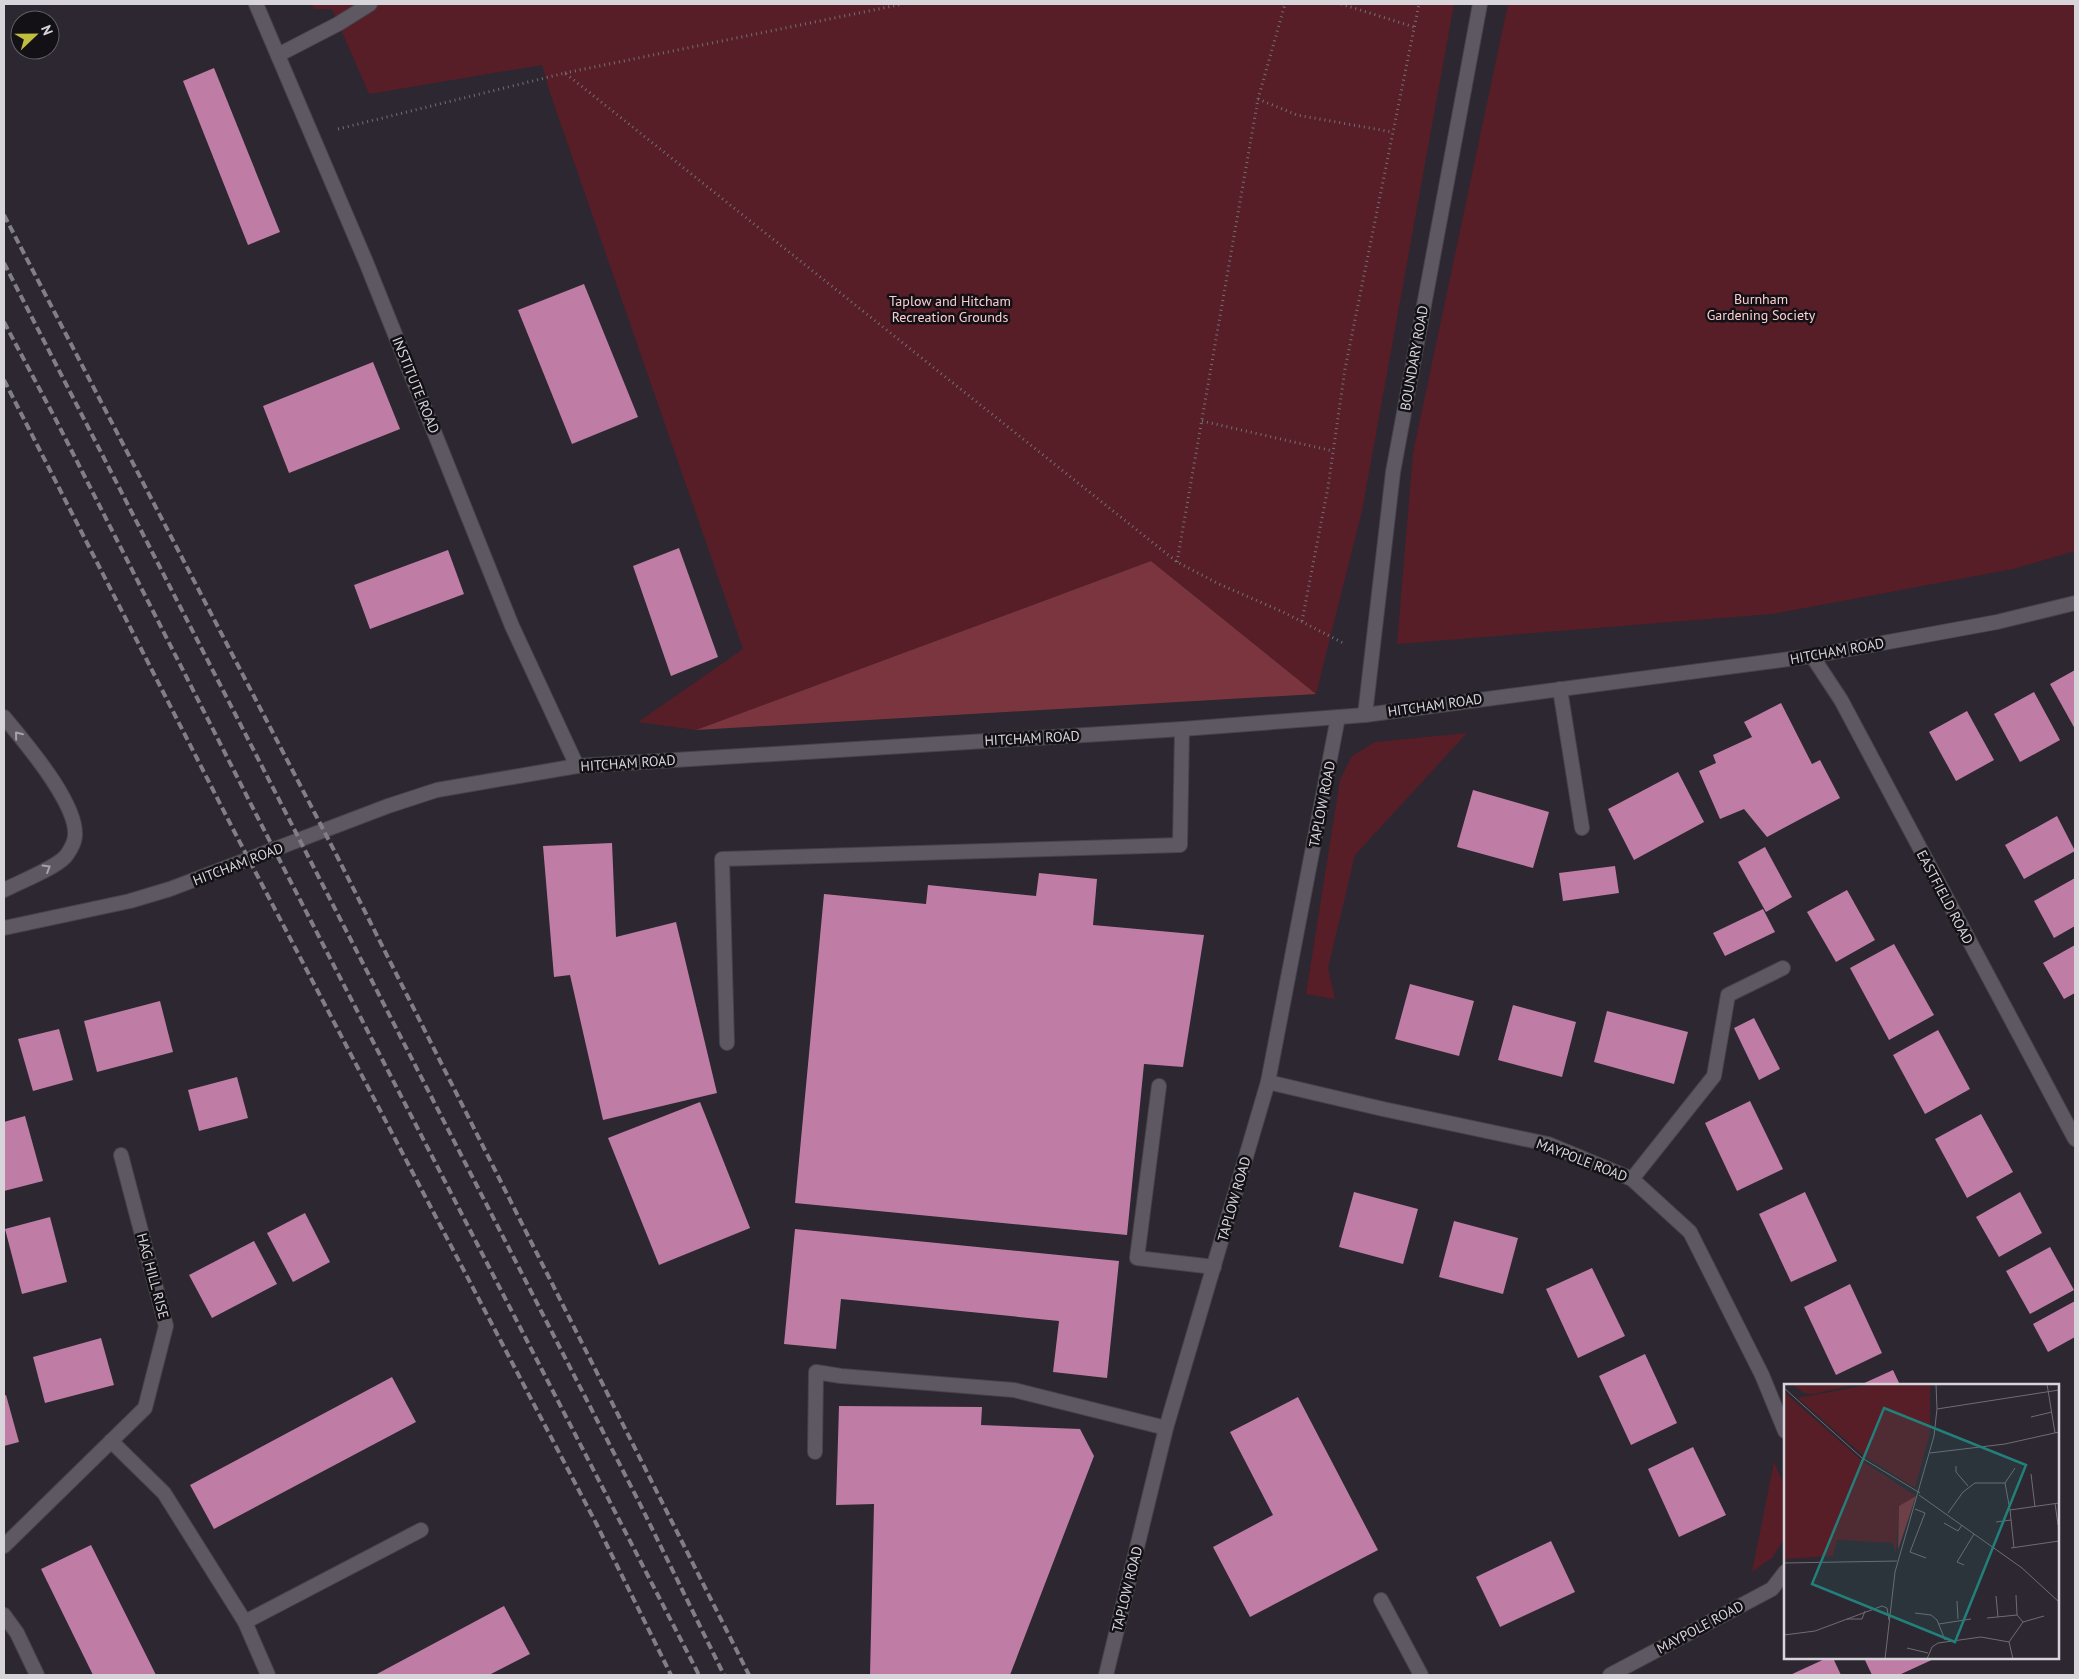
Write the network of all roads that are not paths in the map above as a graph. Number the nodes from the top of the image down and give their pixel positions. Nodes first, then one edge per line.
1 (256, 4) edge
2 (370, 4) edge
3 (1480, 4) edge
4 (278, 56) junction
5 (2075, 603) edge
6 (1812, 656) junction
7 (1560, 689) junction
8 (1365, 715) junction
9 (4, 717) edge
10 (1338, 717) junction
11 (1182, 729) junction
12 (577, 766) junction
13 (1582, 828) dead end
14 (4, 890) edge
15 (4, 928) edge
16 (1783, 968) dead end
17 (726, 1043) dead end
18 (1268, 1082) junction
19 (1159, 1086) dead end
20 (2075, 1139) edge
21 (121, 1156) dead end
22 (1632, 1179) junction
23 (1214, 1267) junction
24 (1166, 1428) junction
25 (1784, 1429) edge
26 (111, 1442) junction
27 (815, 1452) dead end
28 (421, 1530) dead end
29 (4, 1546) edge
30 (1784, 1573) edge
31 (1381, 1600) dead end
32 (4, 1615) edge
33 (245, 1622) junction
34 (37, 1675) edge
35 (268, 1675) edge
36 (1106, 1675) edge
37 (1422, 1675) edge
38 (1610, 1675) edge

1 - 4 street, INSTITUTE ROAD
2 - 4 street
3 - 8 street, BOUNDARY ROAD
4 - 12 street, INSTITUTE ROAD
5 - 6 street, HITCHAM ROAD
6 - 7 street, HITCHAM ROAD
6 - 20 street, EASTFIELD ROAD
7 - 8 street, HITCHAM ROAD
7 - 13 street
8 - 10 street, HITCHAM ROAD
14 -> 9 street
10 - 11 street, HITCHAM ROAD
10 - 18 street, TAPLOW ROAD
11 - 12 street, HITCHAM ROAD
11 - 17 street
12 - 15 street, HITCHAM ROAD
16 - 22 street
18 - 22 street, MAYPOLE ROAD
18 - 23 street, TAPLOW ROAD
19 - 23 street
21 - 26 street, HAG HILL RISE
22 - 25 street, MAYPOLE ROAD
23 - 24 street, TAPLOW ROAD
24 - 27 street
24 - 36 street, TAPLOW ROAD
26 - 29 street, HAG HILL RISE
26 - 33 street
28 - 33 street
30 - 38 street, MAYPOLE ROAD
31 - 37 street
32 - 34 street
33 - 35 street

